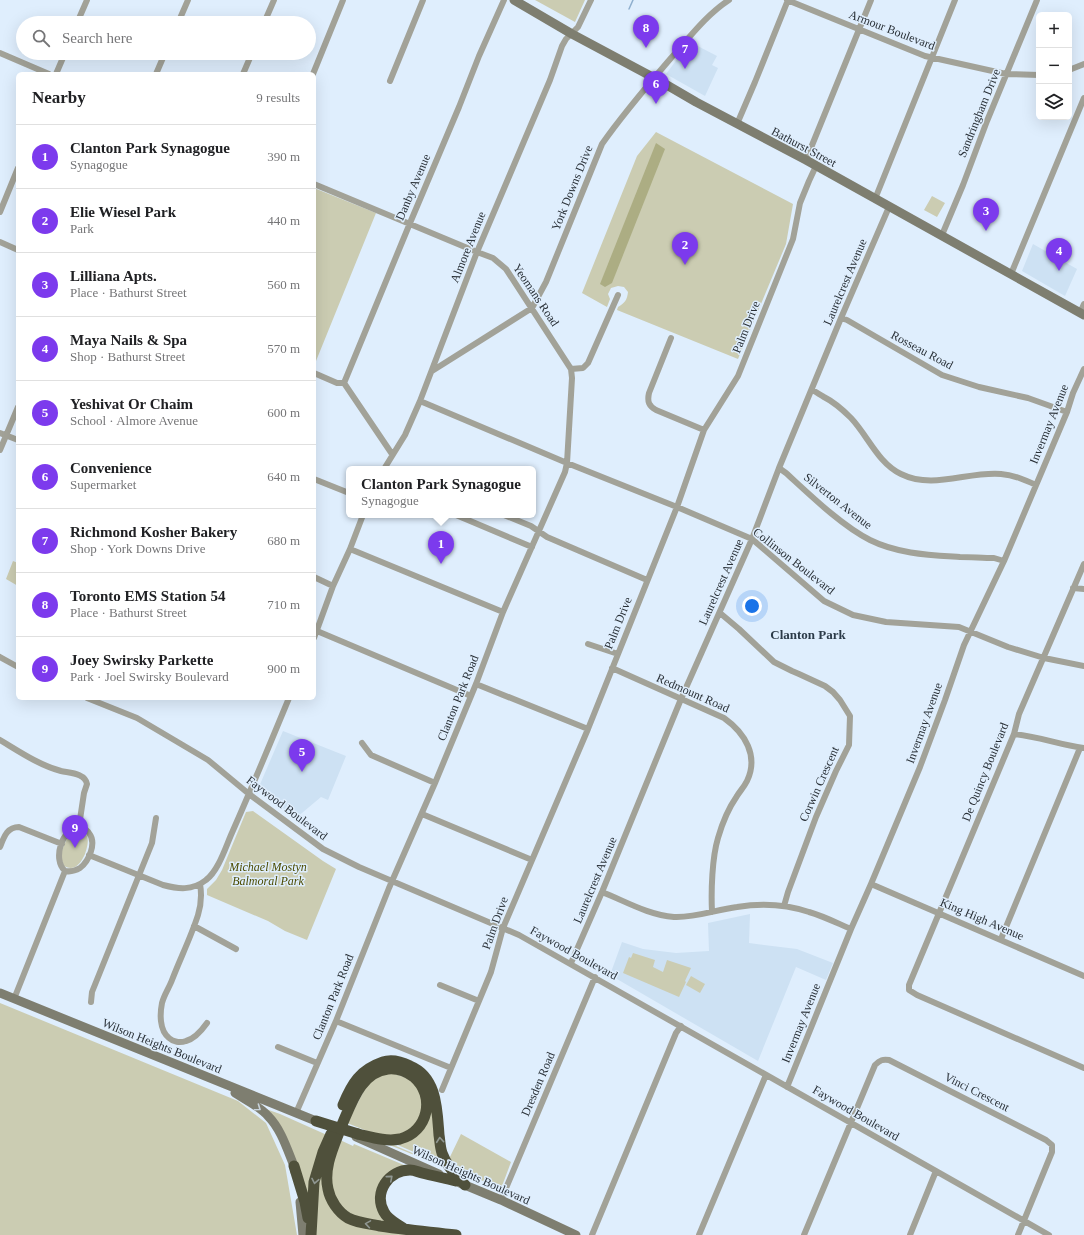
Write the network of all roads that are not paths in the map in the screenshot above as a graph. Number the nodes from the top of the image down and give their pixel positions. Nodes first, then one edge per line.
1 (87, 0) edge
2 (188, 0) edge
3 (274, 0) edge
4 (343, 0) edge
5 (423, 0) edge
6 (504, 0) edge
7 (514, 0) edge
8 (591, 0) edge
9 (729, 0) edge
10 (787, 0) edge
11 (871, 0) edge
12 (955, 0) edge
13 (1037, 0) edge
14 (80, 16) edge
15 (181, 16) edge
16 (267, 16) edge
17 (859, 30) junction
18 (572, 34) junction
19 (0, 53) edge
20 (931, 57) junction
21 (16, 60) edge
22 (16, 60) edge
23 (62, 60) edge
24 (162, 60) edge
25 (249, 60) edge
26 (1084, 64) edge
27 (1072, 69) edge
28 (44, 72) edge
29 (57, 72) edge
30 (157, 72) edge
31 (244, 72) edge
32 (314, 72) edge
33 (1006, 74) junction
34 (1036, 75) edge
35 (654, 78) junction
36 (390, 81) dead end
37 (1084, 98) edge
38 (737, 124) junction
39 (806, 160) junction
40 (816, 166) junction
41 (16, 173) edge
42 (316, 185) edge
43 (875, 199) junction
44 (889, 208) junction
45 (0, 212) edge
46 (410, 223) junction
47 (942, 235) junction
48 (0, 242) edge
49 (16, 249) edge
50 (478, 252) junction
51 (1012, 274) junction
52 (618, 295) dead end
53 (532, 308) junction
54 (1083, 311) edge
55 (841, 318) junction
56 (671, 338) dead end
57 (571, 369) junction
58 (1084, 369) edge
59 (432, 371) junction
60 (316, 374) edge
61 (344, 383) junction
62 (812, 389) junction
63 (420, 401) junction
64 (16, 411) edge
65 (1067, 412) junction
66 (704, 430) junction
67 (3, 434) edge
68 (16, 439) edge
69 (0, 450) edge
70 (392, 454) junction
71 (567, 464) junction
72 (386, 466) edge
73 (779, 468) junction
74 (316, 480) edge
75 (1036, 484) junction
76 (346, 492) edge
77 (677, 507) junction
78 (362, 518) edge
79 (463, 518) edge
80 (511, 518) edge
81 (538, 532) junction
82 (752, 539) junction
83 (532, 547) junction
84 (350, 549) junction
85 (1004, 561) junction
86 (1084, 564) edge
87 (316, 578) edge
88 (647, 580) junction
89 (333, 586) junction
90 (1073, 588) junction
91 (1084, 589) edge
92 (503, 612) junction
93 (720, 613) junction
94 (317, 631) joint
95 (970, 631) junction
96 (588, 644) dead end
97 (618, 654) junction
98 (0, 656) edge
99 (1044, 658) junction
100 (16, 666) edge
101 (1084, 666) edge
102 (612, 668) junction
103 (476, 684) junction
104 (471, 696) junction
105 (682, 699) junction
106 (92, 700) edge
107 (288, 700) edge
108 (588, 729) junction
109 (1014, 734) junction
110 (0, 740) edge
111 (362, 743) dead end
112 (1082, 748) edge
113 (436, 783) junction
114 (250, 794) junction
115 (422, 814) junction
116 (156, 818) dead end
117 (79, 826) junction
118 (62, 844) junction
119 (0, 847) edge
120 (89, 855) junction
121 (532, 860) junction
122 (65, 871) junction
123 (139, 875) junction
124 (392, 881) junction
125 (200, 884) junction
126 (872, 884) junction
127 (602, 892) junction
128 (784, 906) junction
129 (712, 912) junction
130 (938, 912) junction
131 (194, 926) junction
132 (503, 928) junction
133 (851, 929) junction
134 (1001, 939) junction
135 (236, 950) dead end
136 (571, 963) junction
137 (595, 976) junction
138 (1084, 976) edge
139 (440, 984) dead end
140 (0, 993) edge
141 (14, 999) junction
142 (479, 1001) junction
143 (91, 1002) dead end
144 (336, 1021) junction
145 (207, 1023) dead end
146 (681, 1026) junction
147 (278, 1047) dead end
148 (318, 1063) junction
149 (451, 1068) junction
150 (1084, 1068) edge
151 (766, 1075) junction
152 (213, 1080) junction
153 (787, 1087) junction
154 (442, 1090) dead end
155 (296, 1113) junction
156 (316, 1120) joint
157 (851, 1123) junction
158 (357, 1135) junction
159 (294, 1166) junction
160 (936, 1171) junction
161 (460, 1183) junction
162 (501, 1200) junction
163 (1024, 1221) junction
164 (406, 1230) junction
165 (303, 1235) edge
166 (311, 1235) edge
167 (456, 1235) edge
168 (576, 1235) edge
169 (592, 1235) edge
170 (699, 1235) edge
171 (804, 1235) edge
172 (910, 1235) edge
173 (1018, 1235) edge
174 (1049, 1235) edge

1 - 14 street
2 - 15 street
3 - 16 street
4 - 32 street
5 - 36 street
6 - 46 street, Danby Avenue
7 - 18 main road, Bathurst Street
8 - 18 street, Almore Avenue
9 - 35 street, York Downs Drive
10 - 17 street, Armour Boulevard
10 - 38 street
11 - 17 street
12 - 20 street
13 - 33 street, Sandringham Drive
17 - 20 street, Armour Boulevard
17 - 39 street
18 - 35 main road, Bathurst Street
18 - 50 street, Almore Avenue
19 - 21 street
20 - 33 street, Armour Boulevard
20 - 43 street
22 - 28 street
23 - 29 street
24 - 30 street
25 - 31 street
26 - 27 street
33 - 34 street, Armour Boulevard
33 - 47 street, Sandringham Drive
35 - 38 main road, Bathurst Street
35 - 53 street, York Downs Drive
37 - 51 street
38 - 39 main road, Bathurst Street
39 - 40 main road, Bathurst Street
40 - 43 main road, Bathurst Street
40 - 66 street, Palm Drive
41 - 45 street
42 - 46 street, Yeomans Road
43 - 44 main road, Bathurst Street
44 - 47 main road, Bathurst Street
44 - 55 street, Laurelcrest Avenue
46 - 50 street, Yeomans Road
46 - 61 street, Danby Avenue
47 - 51 main road, Bathurst Street
48 - 49 street
50 - 53 street, Yeomans Road
50 - 59 street, Almore Avenue
51 - 54 main road, Bathurst Street
52 - 57 street
53 - 57 street, Yeomans Road
53 - 59 street, York Downs Drive
55 - 62 street, Laurelcrest Avenue
55 - 65 street, Rosseau Road
56 - 66 street
57 - 71 street, Clanton Park Road
58 - 65 street, Invermay Avenue
59 - 63 street, Almore Avenue
60 - 61 street
61 - 70 street
62 - 73 street, Laurelcrest Avenue
62 - 75 street
63 - 70 street, Almore Avenue
63 - 71 street, Collinson Boulevard
64 - 67 street
65 - 75 street, Invermay Avenue
66 - 77 street, Palm Drive
67 - 68 street
67 - 69 street
70 - 72 street, Almore Avenue
71 - 77 street, Collinson Boulevard
71 - 81 street, Clanton Park Road
73 - 82 street, Laurelcrest Avenue
73 - 85 street, Silverton Avenue
74 - 76 street
75 - 85 street, Invermay Avenue
77 - 82 street, Collinson Boulevard
77 - 88 street, Palm Drive
78 - 84 street
79 - 83 street
80 - 81 street
81 - 83 street, Clanton Park Road
81 - 88 street
82 - 93 street, Laurelcrest Avenue
82 - 95 street, Collinson Boulevard
83 - 92 street, Clanton Park Road
84 - 89 street
84 - 92 street
85 - 95 street, Invermay Avenue
86 - 90 street, De Quincy Boulevard
87 - 89 street
88 - 97 street, Palm Drive
89 - 94 street
90 - 91 street
90 - 99 street, De Quincy Boulevard
92 - 103 street, Clanton Park Road
93 - 105 street, Laurelcrest Avenue
93 - 128 street, Corwin Crescent
94 - 104 street
95 - 99 street, Collinson Boulevard
95 - 126 street, Invermay Avenue
96 - 97 street
97 - 102 street, Palm Drive
98 - 100 street
99 - 101 street, Collinson Boulevard
99 - 109 street, De Quincy Boulevard
102 - 105 street, Redmount Road
102 - 108 street, Palm Drive
103 - 104 street, Clanton Park Road
103 - 108 street
104 - 113 street, Clanton Park Road
105 - 127 street, Laurelcrest Avenue
105 - 129 street, Redmount Road
106 - 114 street, Faywood Boulevard
107 - 114 street
108 - 121 street, Palm Drive
109 - 112 street
109 - 130 street, De Quincy Boulevard
110 - 117 street
111 - 113 street
112 - 134 street
113 - 115 street, Clanton Park Road
114 - 124 street, Faywood Boulevard
114 - 125 street
115 - 121 street
115 - 124 street, Clanton Park Road
116 - 123 street
117 - 118 street
117 - 120 street
118 - 119 street
118 - 122 street
120 - 122 street
120 - 123 street
121 - 132 street, Palm Drive
122 - 141 street
123 - 125 street
123 - 143 street
124 - 132 street, Faywood Boulevard
124 - 144 street, Clanton Park Road
125 - 131 street
126 - 130 street, King High Avenue
126 - 133 street, Invermay Avenue
127 - 129 street
127 - 136 street, Laurelcrest Avenue
128 - 129 street
128 - 133 street
130 - 134 street, King High Avenue
130 - 150 street, De Quincy Boulevard
131 - 135 street
131 - 145 street
132 - 136 street, Faywood Boulevard
132 - 142 street, Palm Drive
133 - 153 street, Invermay Avenue
134 - 138 street, King High Avenue
136 - 137 street, Faywood Boulevard
137 - 146 street, Faywood Boulevard
137 - 162 street, Dresden Road
139 - 142 street
140 - 141 main road, Wilson Heights Boulevard
141 - 152 main road, Wilson Heights Boulevard
142 - 149 street, Palm Drive
144 - 148 street, Clanton Park Road
144 - 149 street
146 - 151 street, Faywood Boulevard
146 - 169 street
147 - 148 street
148 - 155 street, Clanton Park Road
149 - 154 street, Palm Drive
151 - 153 street, Faywood Boulevard
151 - 170 street
152 - 155 main road, Wilson Heights Boulevard
152 -> 159 main road
153 - 157 street, Faywood Boulevard
155 - 156 main road, Wilson Heights Boulevard
156 - 158 highway, bridge
157 - 160 street, Faywood Boulevard
157 - 163 street, Vinci Crescent
157 - 171 street
158 - 161 main road, Wilson Heights Boulevard
164 -> 158 highway
159 - 165 main road
159 - 166 highway
160 - 163 street, Faywood Boulevard
160 - 172 street
161 - 162 main road, Wilson Heights Boulevard
164 -> 161 highway
161 -> 166 highway
162 - 168 main road, Wilson Heights Boulevard
163 - 173 street
163 - 174 street, Faywood Boulevard
164 - 167 highway

